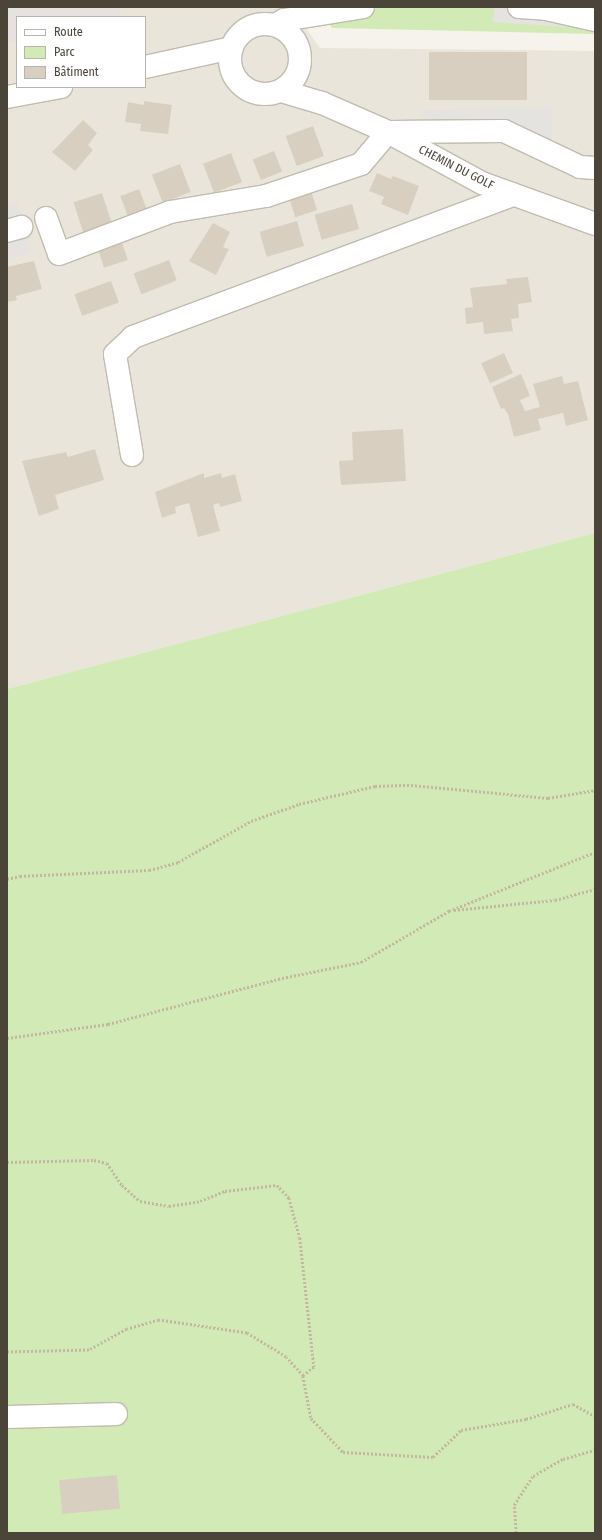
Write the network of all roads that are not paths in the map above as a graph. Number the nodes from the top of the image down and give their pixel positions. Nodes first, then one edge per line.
1 (364, 7) edge
2 (519, 7) edge
3 (311, 14) junction
4 (595, 20) edge
5 (275, 25) junction
6 (297, 43) junction
7 (232, 48) junction
8 (193, 55) junction
9 (146, 68) edge
10 (299, 71) junction
11 (237, 81) junction
12 (56, 88) edge
13 (281, 91) junction
14 (7, 97) edge
15 (322, 102) junction
16 (388, 132) junction
17 (595, 168) edge
18 (513, 196) junction
19 (46, 218) dead end
20 (595, 224) edge
21 (132, 455) dead end
22 (116, 1414) dead end
23 (7, 1417) edge

1 - 3 street
2 - 4 street
3 - 5 street
3 - 6 street
5 - 6 street
5 - 7 street
6 - 10 street
7 - 8 street
7 - 11 street
8 - 9 street
8 - 11 street
10 - 13 street
10 - 15 street, CHEMIN DU GOLF
11 - 13 street
12 - 14 street
13 - 15 street, CHEMIN DU GOLF
15 - 16 street, CHEMIN DU GOLF
16 - 17 street
16 - 18 street, CHEMIN DU GOLF
16 - 19 street
18 - 20 street, CHEMIN DU GOLF
18 - 21 street
22 - 23 street

